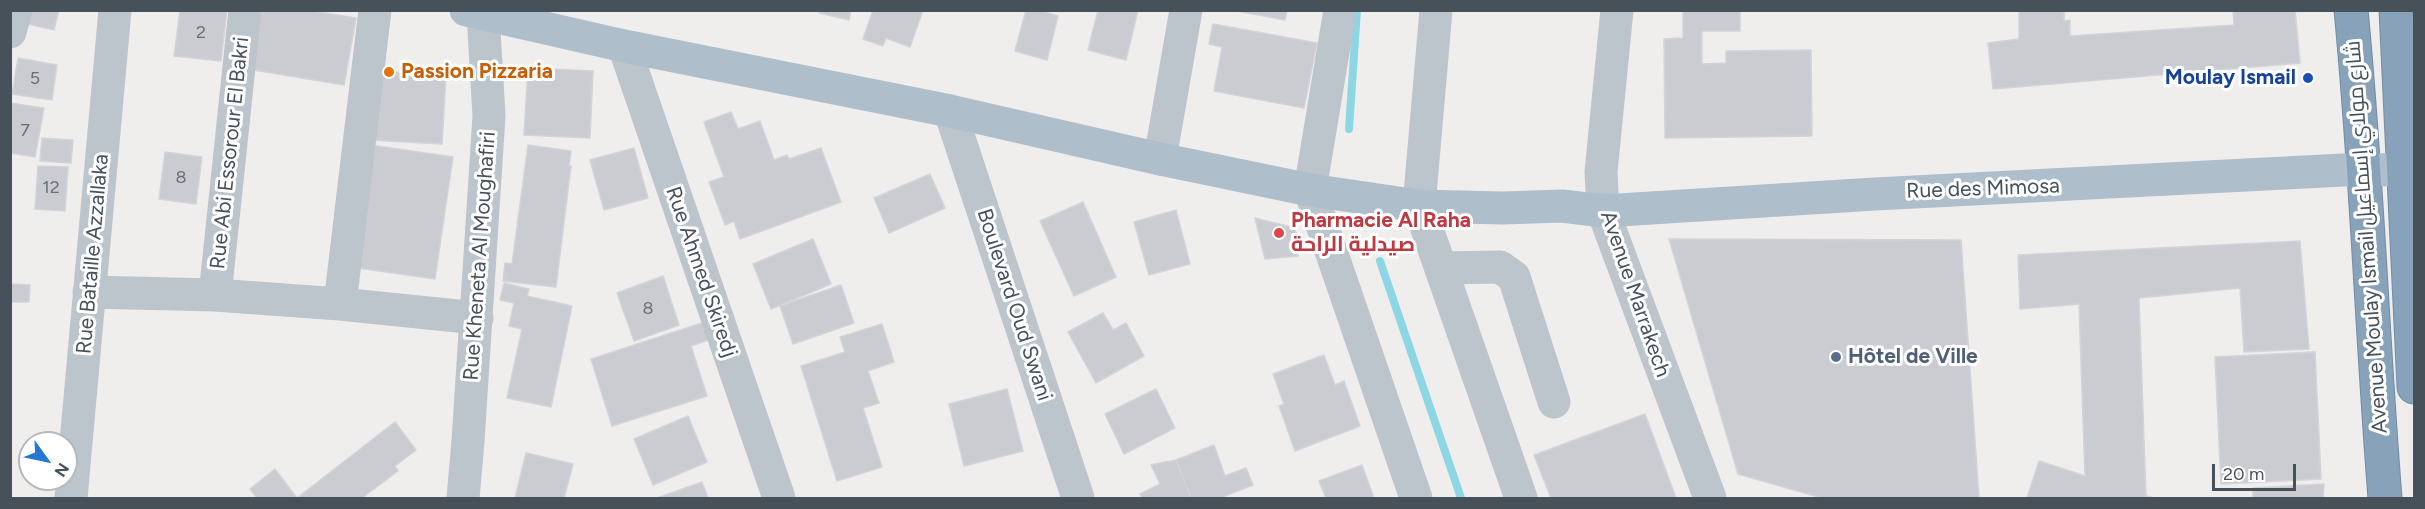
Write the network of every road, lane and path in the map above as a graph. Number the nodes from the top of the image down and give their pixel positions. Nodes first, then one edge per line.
1 (16, 10) edge
2 (115, 10) edge
3 (245, 10) edge
4 (375, 10) edge
5 (1186, 10) edge
6 (1340, 10) edge
7 (1436, 10) edge
8 (1617, 10) edge
9 (2351, 10) edge
10 (2396, 10) edge
11 (478, 12) edge
12 (10, 32) edge
13 (624, 46) junction
14 (950, 111) junction
15 (1160, 159) junction
16 (2364, 170) junction
17 (2409, 170) edge
18 (1310, 190) junction
19 (1419, 206) junction
20 (1604, 211) junction
21 (1441, 268) junction
22 (89, 292) junction
23 (215, 295) junction
24 (340, 304) junction
25 (477, 318) junction
26 (2415, 387) edge
27 (1554, 402) dead end
28 (71, 498) edge
29 (463, 498) edge
30 (779, 498) edge
31 (1078, 498) edge
32 (1416, 498) edge
33 (1521, 498) edge
34 (1710, 498) edge
35 (2385, 498) edge

1 - 12 street
2 - 22 street, Rue Bataille Azzallaka
3 - 23 street, Rue Abi Essorour El Bakri
4 - 24 street
5 - 15 street
6 - 18 street
7 - 19 street
8 - 20 street, Avenue Marrakech
9 - 16 highway, Avenue Moulay Ismail شارع مولاي إسماعيل
10 - 17 highway, Avenue Moulay Ismail شارع مولاي إسماعيل
11 - 13 main road, Rue des Mimosa
11 - 25 street, Rue Kheneta Al Moughafiri
13 - 14 main road, Rue des Mimosa
13 - 30 street, Rue Ahmed Skiredj
14 - 15 main road, Rue des Mimosa
14 - 31 street, Boulevard Oud Swani
15 - 18 main road, Rue des Mimosa
16 - 17 main road, Rue des Mimosa
16 - 20 main road, Rue des Mimosa
16 - 35 highway, Avenue Moulay Ismail شارع مولاي إسماعيل
17 - 26 highway, Avenue Moulay Ismail شارع مولاي إسماعيل
18 - 19 main road, Rue des Mimosa
18 - 32 street
19 - 20 main road, Rue des Mimosa
19 - 21 street
20 - 34 street, Avenue Marrakech
21 - 27 street
21 - 33 street
22 - 23 street
22 - 28 street, Rue Bataille Azzallaka
23 - 24 street
24 - 25 street
25 - 29 street, Rue Kheneta Al Moughafiri

